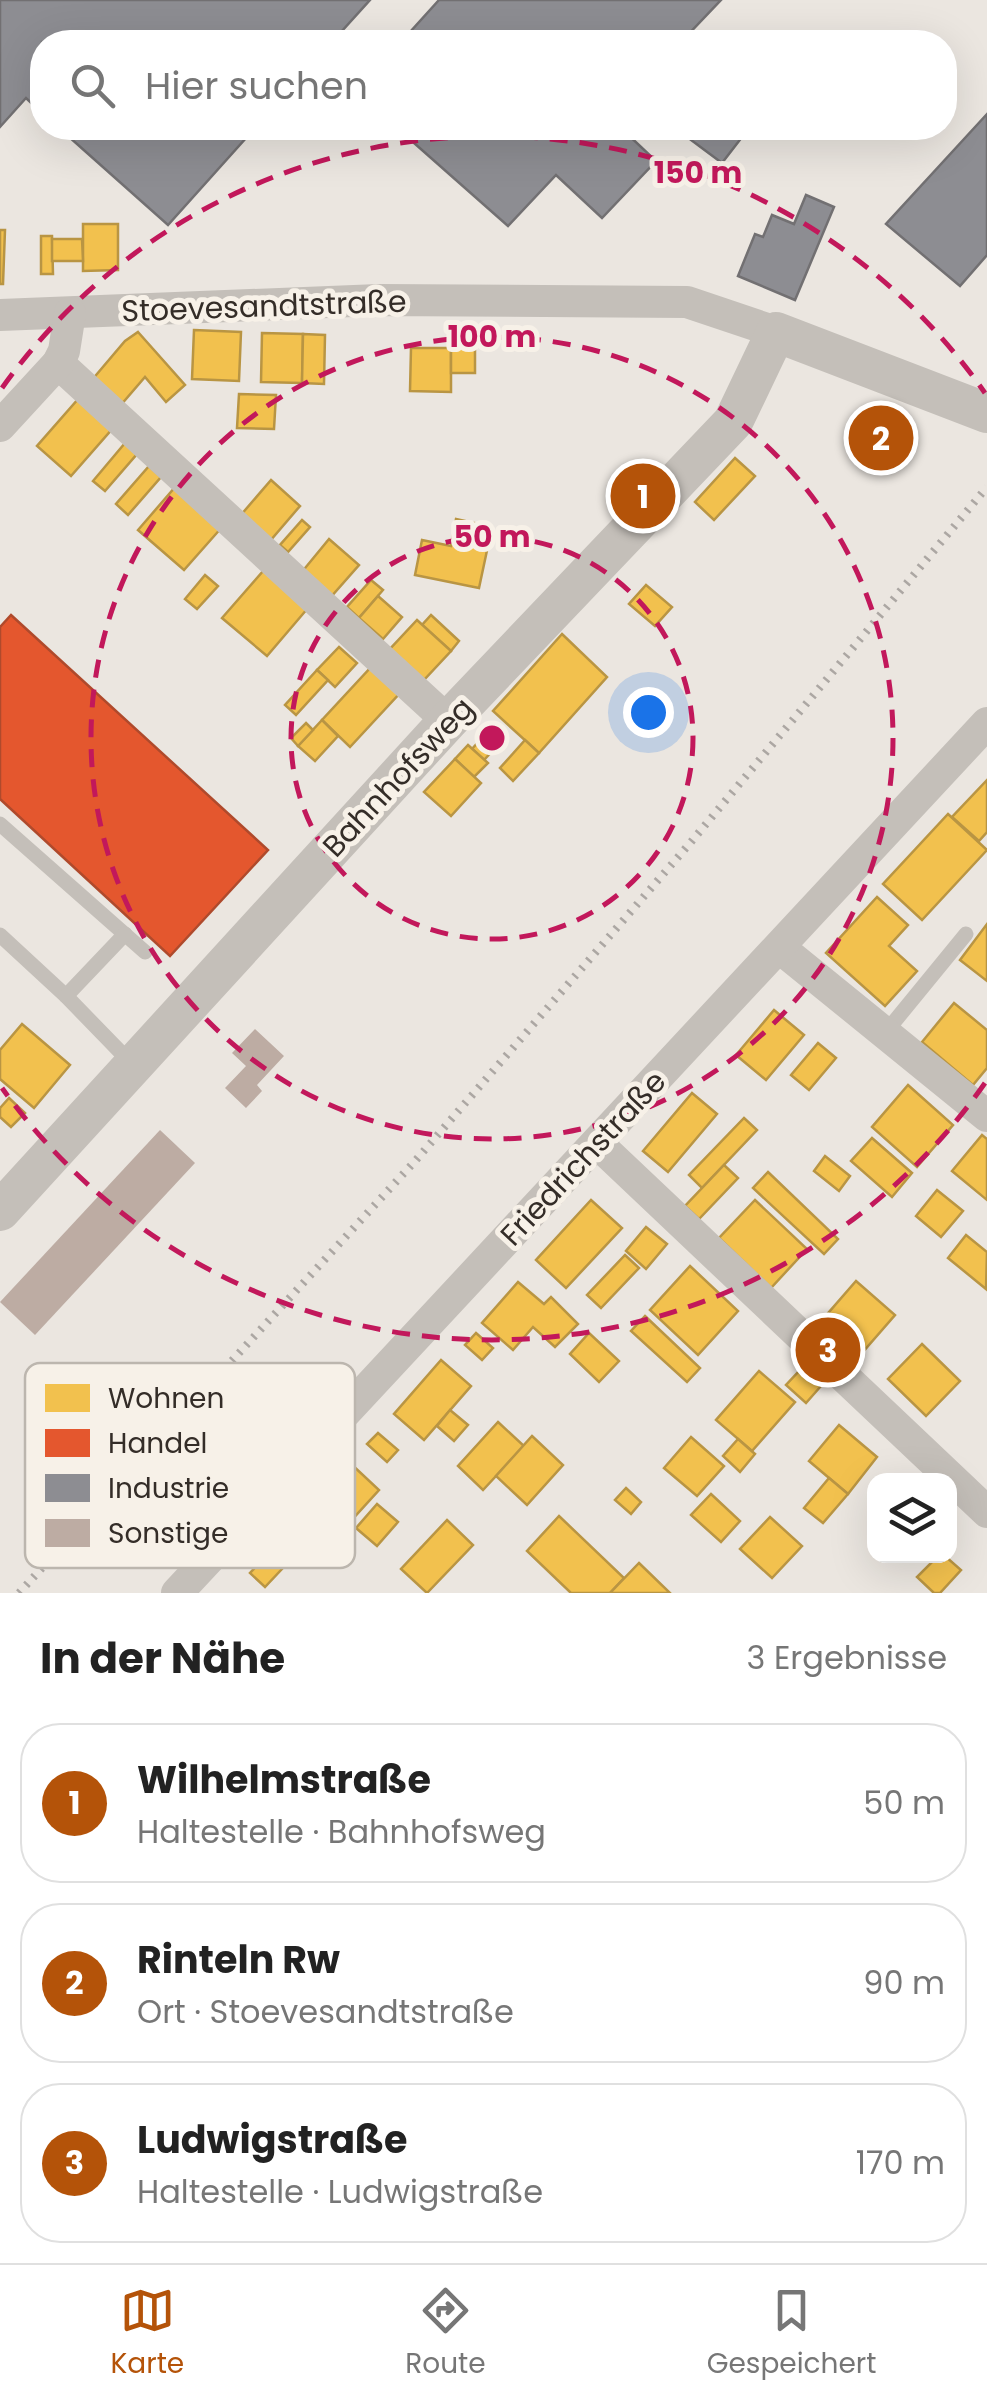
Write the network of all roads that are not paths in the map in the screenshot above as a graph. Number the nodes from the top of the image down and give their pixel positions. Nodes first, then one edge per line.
1 (70, 313) junction
2 (0, 315) edge
3 (776, 332) junction
4 (58, 363) junction
5 (987, 413) edge
6 (0, 426) edge
7 (448, 721) junction
8 (987, 723) edge
9 (0, 824) edge
10 (124, 934) junction
11 (966, 934) dead end
12 (0, 935) edge
13 (780, 948) junction
14 (145, 952) dead end
15 (66, 996) junction
16 (884, 1033) junction
17 (134, 1066) junction
18 (987, 1116) edge
19 (597, 1143) junction
20 (0, 1212) edge
21 (355, 1402) edge
22 (987, 1512) edge
23 (200, 1568) edge
24 (177, 1593) edge

1 - 2 street, Stoevesandtstraße
1 - 3 street, Stoevesandtstraße
1 - 4 street
3 - 5 street, Stoevesandtstraße
3 - 7 street, Bahnhofsweg
4 - 6 street
4 - 7 street
7 - 17 street, Bahnhofsweg
8 - 13 street, Friedrichstraße
9 - 10 lane
10 - 14 lane
10 - 15 lane
11 - 16 lane
12 - 15 lane
13 - 16 street
13 - 19 street, Friedrichstraße
15 - 17 lane
16 - 18 street
17 - 20 street, Bahnhofsweg
19 - 21 street, Friedrichstraße
19 - 22 street
23 - 24 street, Friedrichstraße

